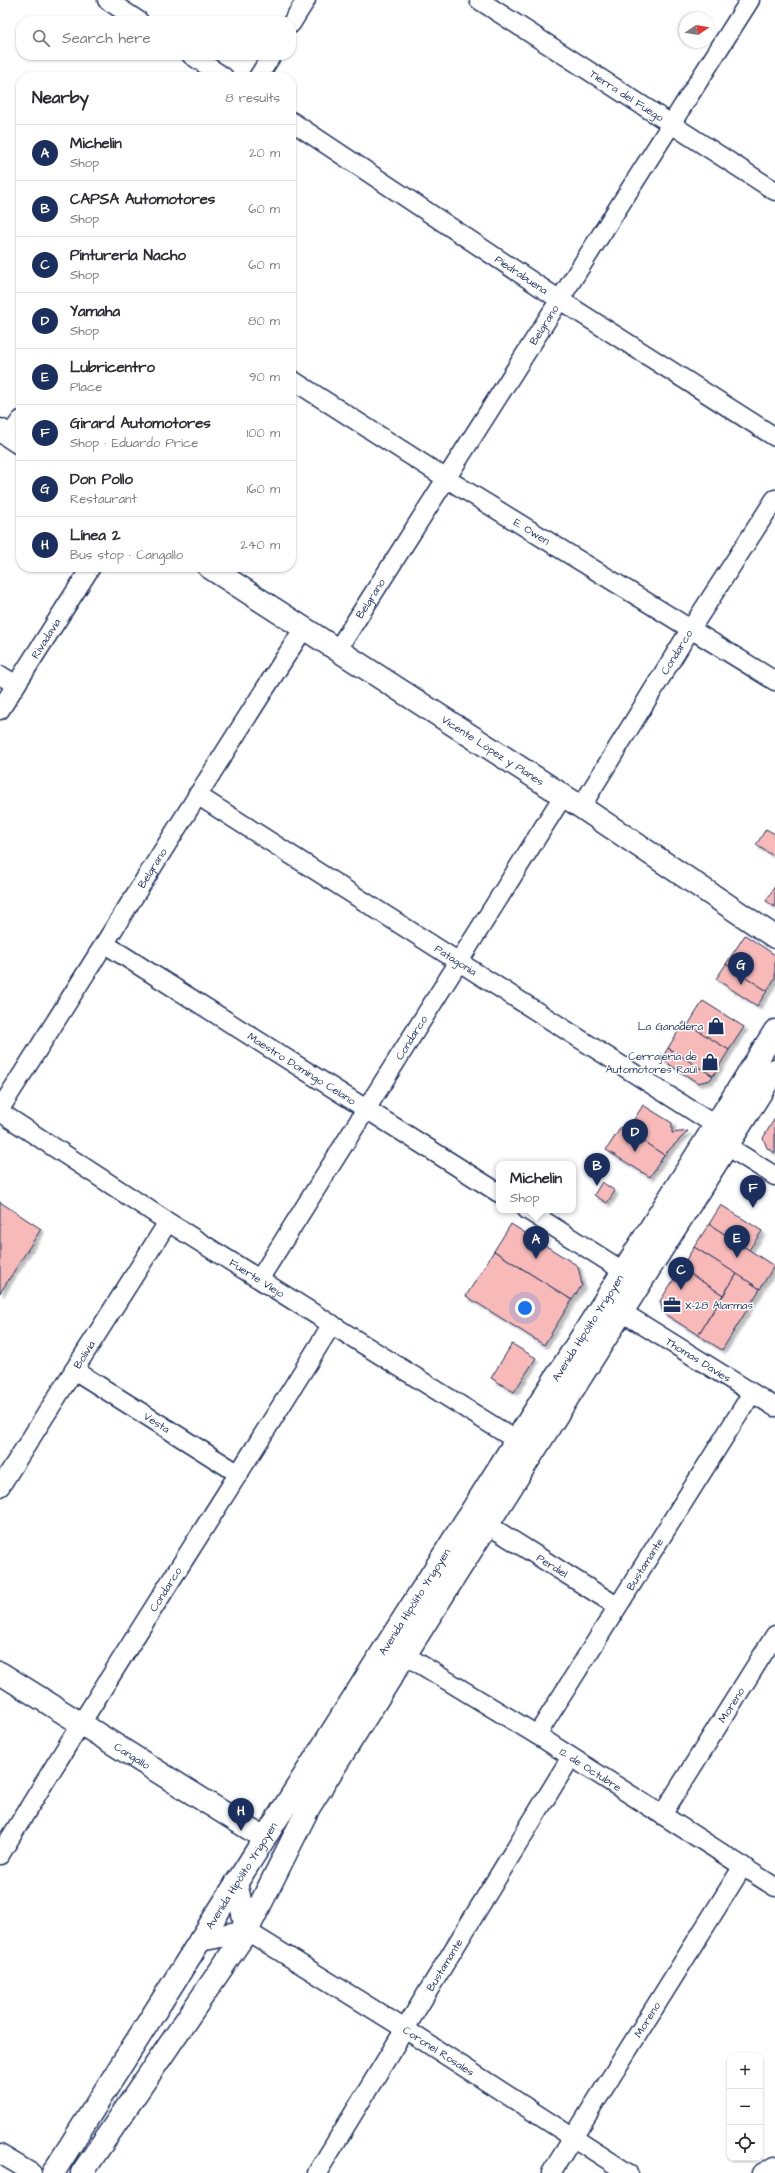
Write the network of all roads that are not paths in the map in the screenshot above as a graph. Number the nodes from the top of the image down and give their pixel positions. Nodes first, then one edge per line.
1 (107, 0) edge
2 (306, 0) edge
3 (479, 0) edge
4 (750, 0) edge
5 (131, 16) edge
6 (296, 16) edge
7 (198, 60) edge
8 (269, 60) edge
9 (216, 72) edge
10 (261, 72) edge
11 (296, 124) edge
12 (672, 124) junction
13 (775, 191) edge
14 (560, 300) junction
15 (296, 382) edge
16 (775, 436) edge
17 (447, 479) junction
18 (775, 499) edge
19 (88, 572) edge
20 (217, 572) edge
21 (304, 628) junction
22 (690, 630) junction
23 (338, 649) junction
24 (0, 675) edge
25 (775, 681) edge
26 (16, 685) junction
27 (0, 710) edge
28 (196, 795) junction
29 (563, 796) junction
30 (581, 807) junction
31 (775, 937) edge
32 (106, 944) junction
33 (459, 963) junction
34 (775, 1031) edge
35 (775, 1070) edge
36 (0, 1109) edge
37 (366, 1110) junction
38 (0, 1112) edge
39 (715, 1125) junction
40 (727, 1146) junction
41 (775, 1176) edge
42 (496, 1191) edge
43 (531, 1213) edge
44 (168, 1222) junction
45 (623, 1271) junction
46 (260, 1278) junction
47 (622, 1312) junction
48 (332, 1324) junction
49 (74, 1370) junction
50 (752, 1394) junction
51 (775, 1407) edge
52 (516, 1440) junction
53 (239, 1474) junction
54 (0, 1487) edge
55 (488, 1525) junction
56 (617, 1606) junction
57 (773, 1641) edge
58 (405, 1656) junction
59 (0, 1673) edge
60 (80, 1723) junction
61 (537, 1735) junction
62 (571, 1757) junction
63 (309, 1807) junction
64 (662, 1815) junction
65 (264, 1838) junction
66 (0, 1855) edge
67 (742, 1866) junction
68 (271, 1882) junction
69 (236, 1883) junction
70 (774, 1883) edge
71 (247, 1931) junction
72 (200, 1940) junction
73 (405, 2029) junction
74 (574, 2137) junction
75 (0, 2154) edge
76 (775, 2166) edge
77 (32, 2173) edge
78 (53, 2173) edge
79 (82, 2173) edge
80 (317, 2173) edge
81 (551, 2173) edge
82 (628, 2173) edge
83 (762, 2173) edge

1 - 5 street
2 - 6 street
3 - 12 street, Tierra del Fuego
4 - 12 street, Belgrano
7 - 9 street
8 - 10 street
11 - 14 street, Piedrabuena
12 - 13 street, Tierra del Fuego
12 - 14 street, Belgrano
14 - 16 street, Piedrabuena
14 - 17 street, Belgrano
15 - 17 street, E. Owen
17 - 22 street, E. Owen
17 - 23 street, Belgrano
18 - 22 street, Condarco
19 - 26 street, Rivadavia
20 - 21 main road, Vicente López y Planes
21 - 23 main road, Vicente López y Planes
21 - 28 street, Belgrano
22 - 25 street, E. Owen
22 - 30 street, Condarco
23 - 29 main road, Vicente López y Planes
24 - 26 street
26 - 27 street, Rivadavia
28 - 32 street, Belgrano
28 - 33 street, Patagonia
29 - 30 main road, Vicente López y Planes
29 - 33 street, Condarco
30 - 31 main road, Vicente López y Planes
32 - 36 street, Belgrano
32 - 37 street, Maestro Domingo Celano
33 - 37 street, Condarco
33 - 39 street, Patagonia
34 - 39 main road, Avenida Hipólito Yrigoyen
35 - 40 main road, Avenida Hipólito Yrigoyen
37 - 42 street, Maestro Domingo Celano
37 - 46 street, Condarco
38 - 44 street, Fuerte Viejo
39 - 45 main road, Avenida Hipólito Yrigoyen
40 - 41 street
40 - 47 main road, Avenida Hipólito Yrigoyen
43 - 45 street
44 - 46 street, Fuerte Viejo
44 - 49 street, Bolivia
45 - 52 main road, Avenida Hipólito Yrigoyen
46 - 48 street, Fuerte Viejo
47 - 50 street, Thomas Davies
47 - 55 main road, Avenida Hipólito Yrigoyen
48 - 52 street, Fuerte Viejo
48 - 53 street, Condarco
49 - 53 street, Vesta
49 - 54 street, Bolivia
50 - 51 street, Thomas Davies
50 - 56 street, Bustamante
52 - 65 main road, Avenida Hipólito Yrigoyen
53 - 60 street, Condarco
55 - 56 street, Perdiel
55 - 58 main road, Avenida Hipólito Yrigoyen
56 - 61 street, Bustamante
57 - 64 street, Moreno
58 - 61 street, 12 de Octubre
58 - 63 main road, Avenida Hipólito Yrigoyen
59 - 60 main road, Cangallo
60 - 65 main road, Cangallo
60 - 66 street, Condarco
61 - 62 street, 12 de Octubre
62 - 64 street, 12 de Octubre
62 - 73 street, Bustamante
63 - 65 main road
63 - 68 main road, Avenida Hipólito Yrigoyen
64 - 67 street, 12 de Octubre
65 - 68 main road
65 - 69 main road, Avenida Hipólito Yrigoyen
67 - 70 street, 12 de Octubre
67 - 74 street, Moreno
68 - 71 main road, Avenida Hipólito Yrigoyen
69 - 71 main road
69 - 72 main road, Avenida Hipólito Yrigoyen
71 - 72 main road
71 - 73 street, Coronel Rosales
71 - 79 main road, Avenida Hipólito Yrigoyen
72 - 78 main road, Avenida Hipólito Yrigoyen
73 - 74 street, Coronel Rosales
73 - 80 street, Bustamante
74 - 81 street, Moreno
74 - 82 street, Coronel Rosales
75 - 77 street
76 - 83 street

